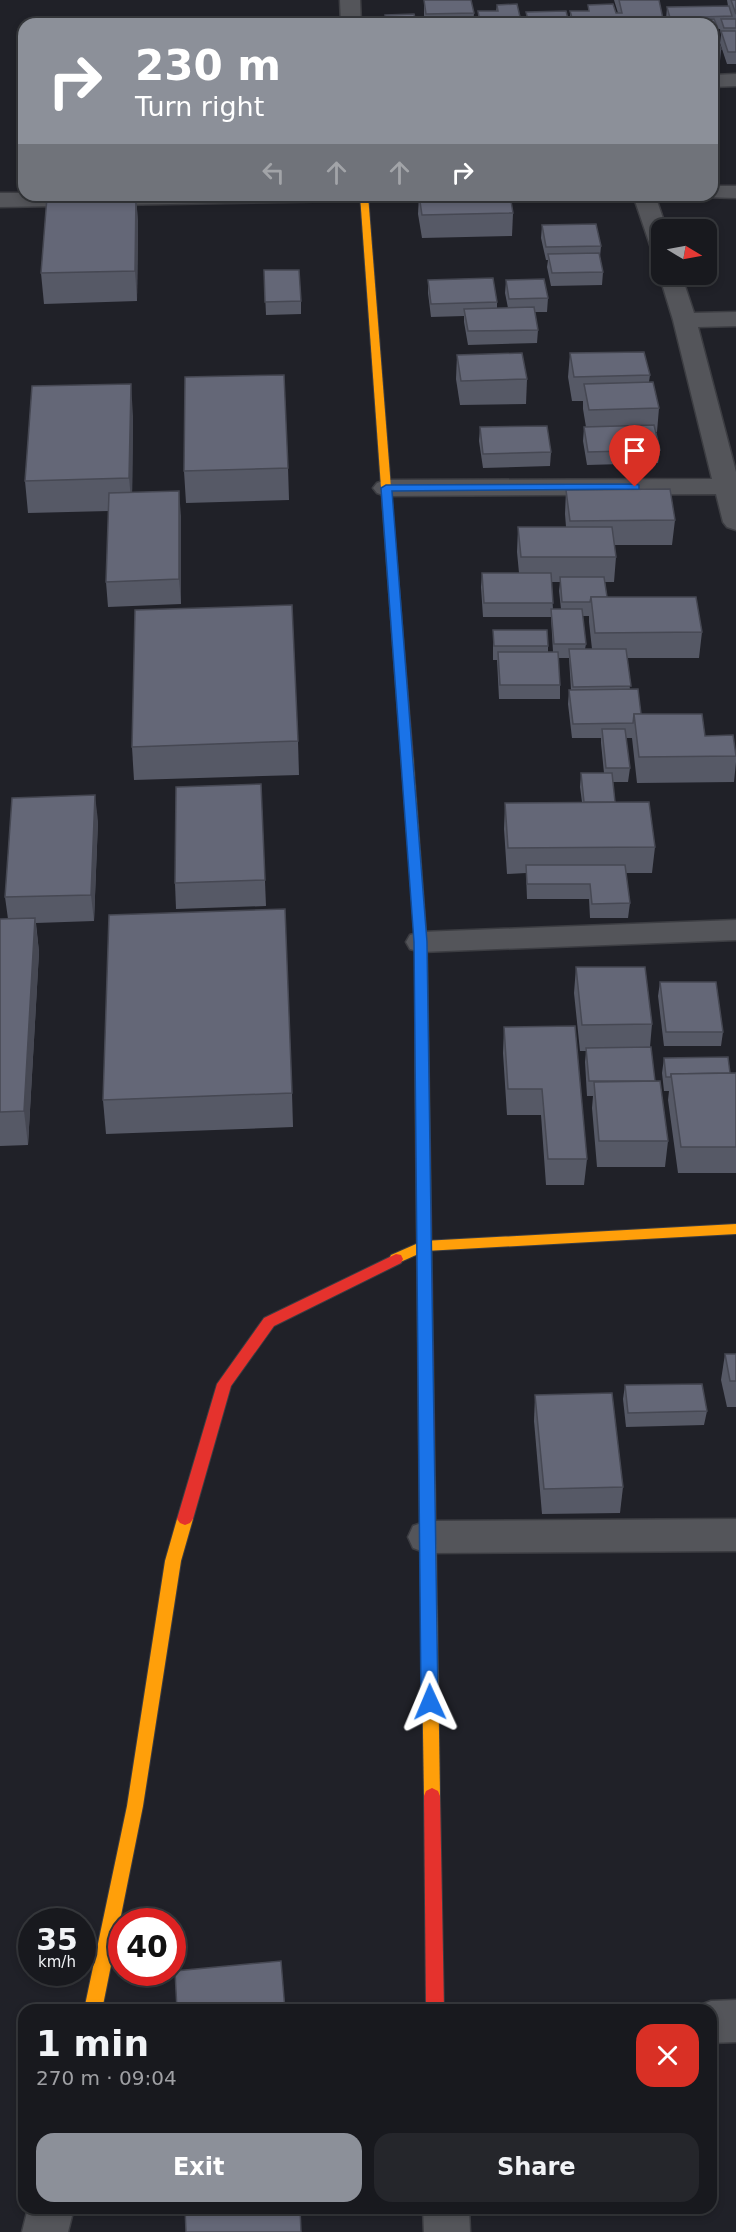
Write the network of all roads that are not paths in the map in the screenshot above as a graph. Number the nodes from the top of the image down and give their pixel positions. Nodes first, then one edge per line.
1 (350, 0) edge
2 (351, 18) edge
3 (718, 81) edge
4 (736, 81) edge
5 (718, 192) edge
6 (736, 192) edge
7 (0, 200) edge
8 (18, 200) edge
9 (364, 201) edge
10 (646, 201) edge
11 (652, 219) edge
12 (674, 285) edge
13 (736, 319) edge
14 (685, 320) junction
15 (731, 486) edge
16 (386, 488) junction
17 (736, 522) edge
18 (736, 930) edge
19 (421, 942) junction
20 (736, 1229) edge
21 (423, 1246) junction
22 (736, 1535) edge
23 (427, 1537) junction
24 (94, 2004) edge
25 (435, 2004) edge
26 (736, 2021) edge
27 (717, 2022) edge
28 (50, 2214) edge
29 (446, 2214) edge
30 (45, 2232) edge
31 (447, 2232) edge

1 - 2 street
3 - 4 street
5 - 6 street
7 - 8 street
9 - 16 street
10 - 11 street
12 - 14 street
13 - 14 street
14 - 15 street
15 - 16 street
15 - 17 street
16 - 19 street
18 - 19 street
19 - 21 street
20 - 21 street
21 - 23 street
21 - 24 street
22 - 23 street
23 - 25 street
26 - 27 street
28 - 30 street
29 - 31 street

